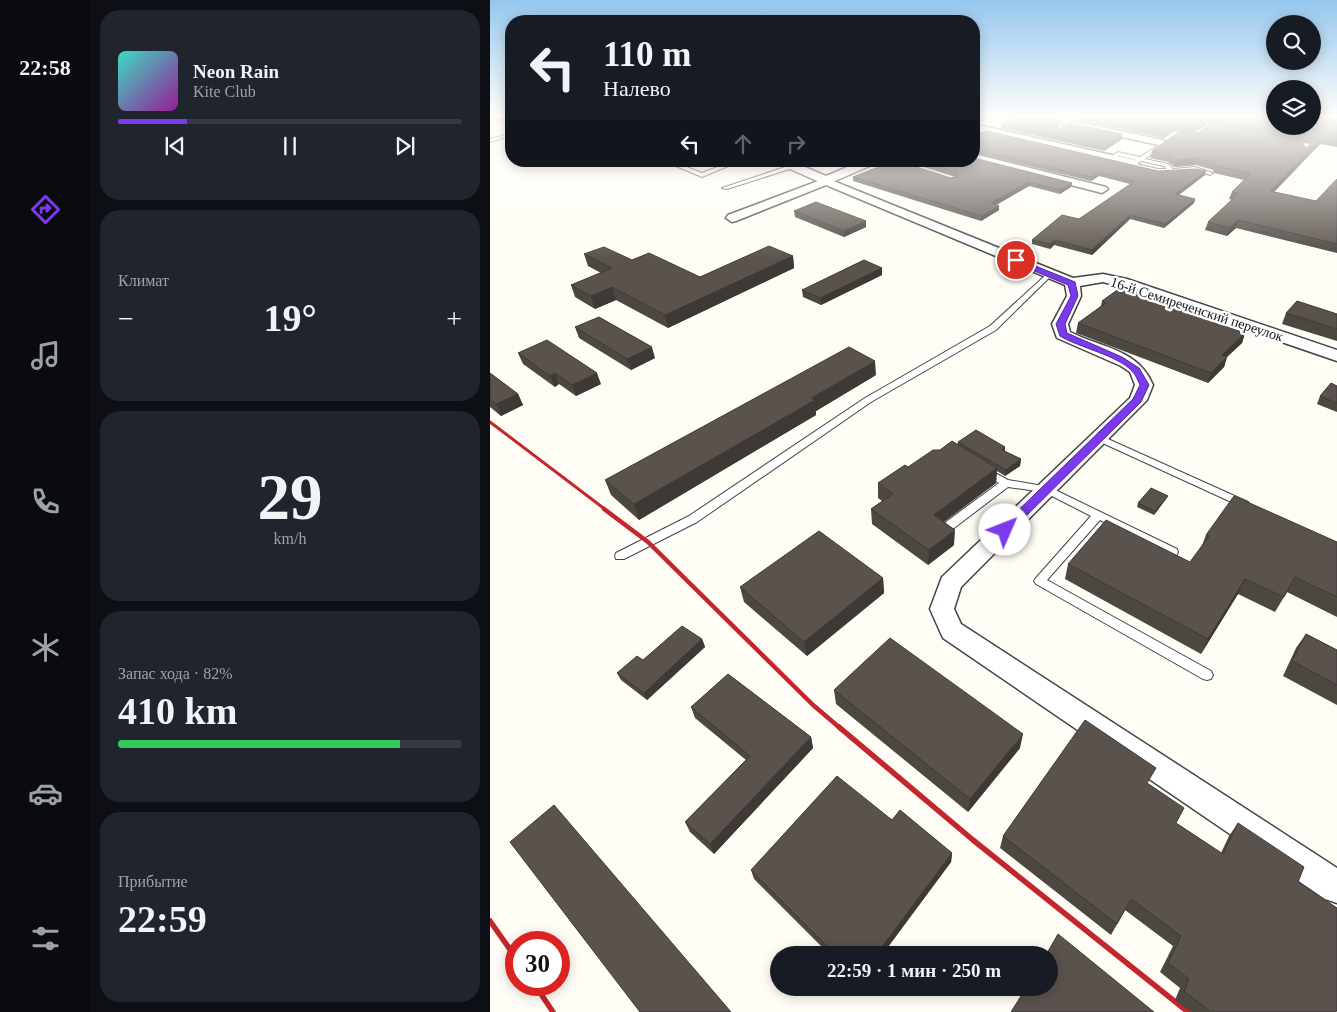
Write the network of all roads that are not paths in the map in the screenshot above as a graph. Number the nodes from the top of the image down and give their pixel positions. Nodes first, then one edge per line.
1 (1003, 164) edge
2 (1133, 164) edge
3 (1160, 164) edge
4 (681, 167) edge
5 (723, 167) edge
6 (778, 167) edge
7 (792, 167) edge
8 (860, 167) edge
9 (1171, 170) junction
10 (1210, 173) edge
11 (826, 181) junction
12 (726, 188) dead end
13 (1102, 189) dead end
14 (732, 218) dead end
15 (1050, 274) junction
16 (1072, 284) junction
17 (1337, 356) edge
18 (1099, 438) junction
19 (975, 464) edge
20 (1006, 483) junction
21 (1046, 489) junction
22 (1258, 510) edge
23 (1098, 515) junction
24 (950, 525) edge
25 (1173, 552) edge
26 (620, 556) dead end
27 (1207, 675) dead end
28 (1337, 887) edge

1 - 13 street
2 - 9 lane
3 - 9 lane
4 - 5 lane
6 - 12 lane
7 - 11 street
8 - 11 street
9 - 10 lane
11 - 14 street
11 - 15 street
15 - 16 street
15 - 26 lane
16 - 17 street, 16-й Семиреченский переулок
16 - 18 street
18 - 21 street
18 - 22 lane
19 - 20 lane
20 - 21 lane
20 - 24 lane
21 - 23 lane
21 - 28 street
23 - 25 lane
23 - 27 lane

